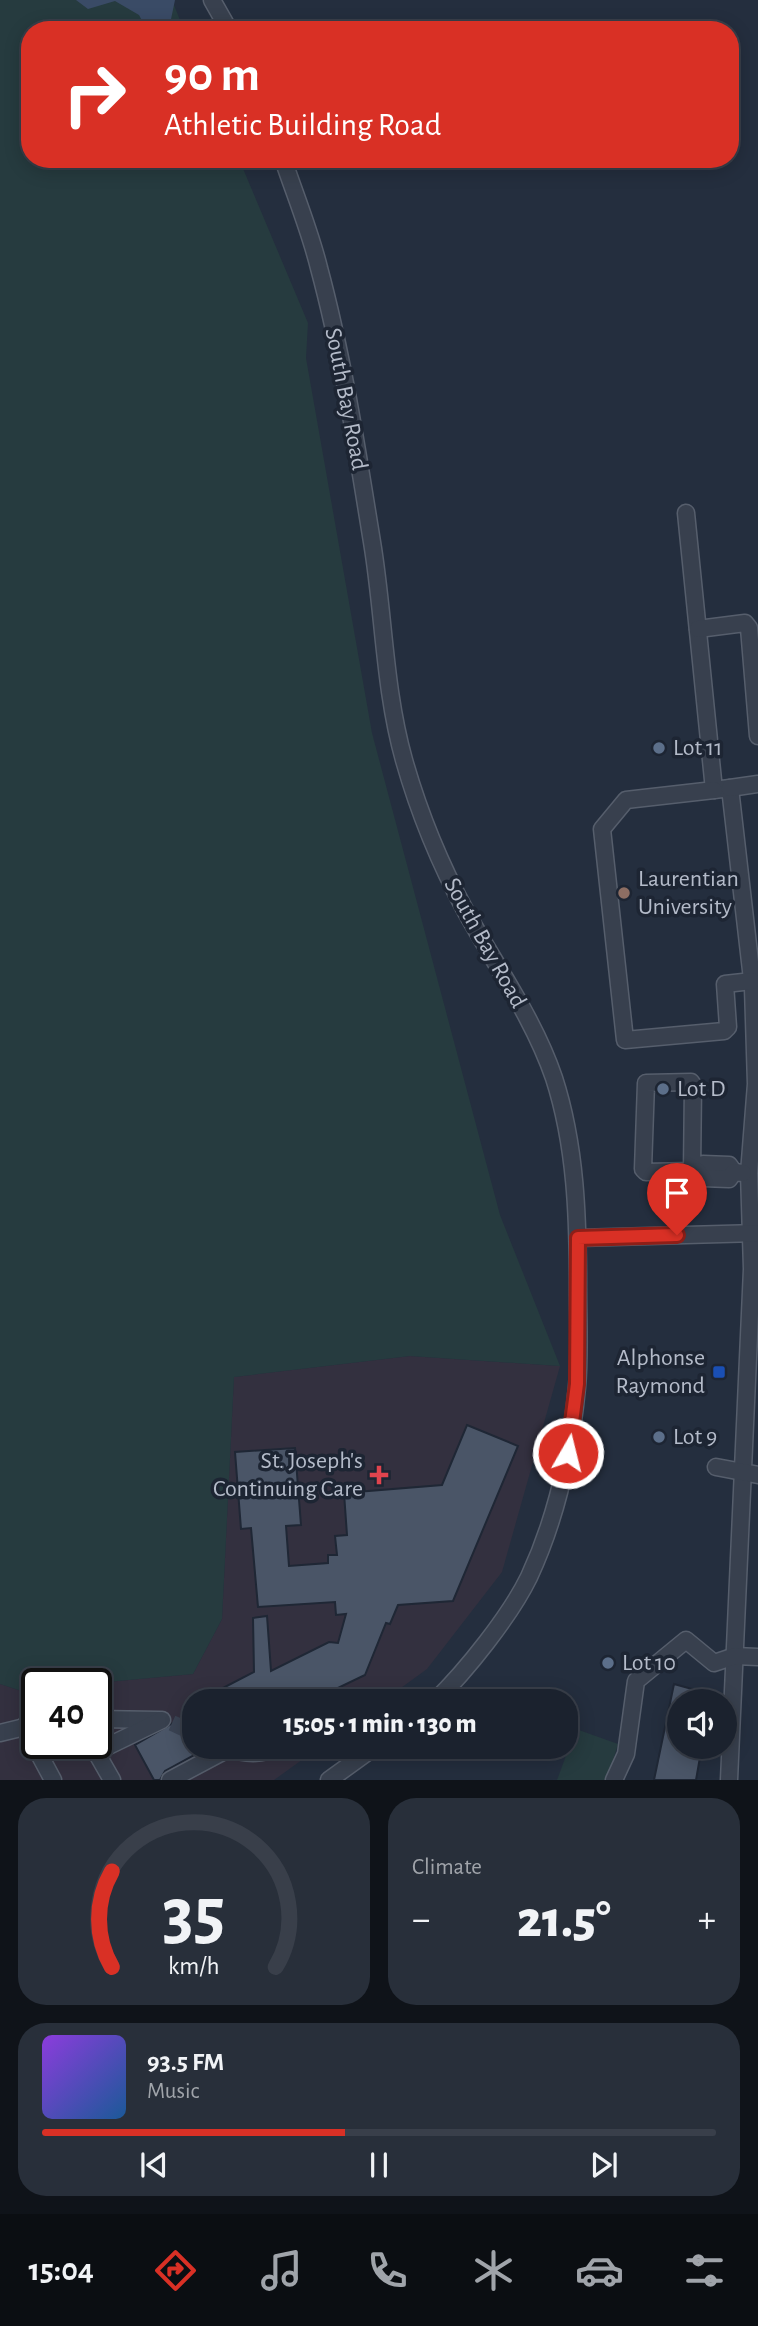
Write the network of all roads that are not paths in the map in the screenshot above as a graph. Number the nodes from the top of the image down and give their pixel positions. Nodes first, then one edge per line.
1 (212, 0) edge
2 (224, 21) edge
3 (286, 168) edge
4 (686, 513) dead end
5 (698, 629) junction
6 (758, 736) edge
7 (758, 785) edge
8 (722, 789) junction
9 (752, 981) junction
10 (695, 1171) junction
11 (742, 1173) junction
12 (755, 1233) edge
13 (578, 1238) junction
14 (716, 1466) dead end
15 (750, 1473) edge
16 (735, 1656) junction
17 (758, 1657) edge
18 (448, 1689) edge
19 (112, 1720) edge
20 (21, 1728) edge
21 (0, 1733) edge
22 (112, 1745) edge
23 (45, 1759) edge
24 (100, 1759) edge
25 (208, 1759) edge
26 (356, 1760) edge
27 (53, 1780) edge
28 (113, 1780) edge
29 (170, 1780) edge
30 (329, 1780) edge
31 (614, 1780) edge
32 (729, 1780) edge

1 - 2 street
3 - 13 street, South Bay Road
4 - 5 street
5 - 6 street
5 - 8 street
7 - 8 street
8 - 9 street
8 - 9 street
9 - 11 street
10 - 10 street
10 - 11 street
11 - 12 street
12 - 13 street
12 - 15 street
13 - 18 street, South Bay Road
14 - 15 street
15 - 16 street
16 - 17 street
16 - 31 street
16 - 32 street
19 - 22 street
20 - 21 street
23 - 27 street
24 - 28 street
25 - 29 street
26 - 30 street

